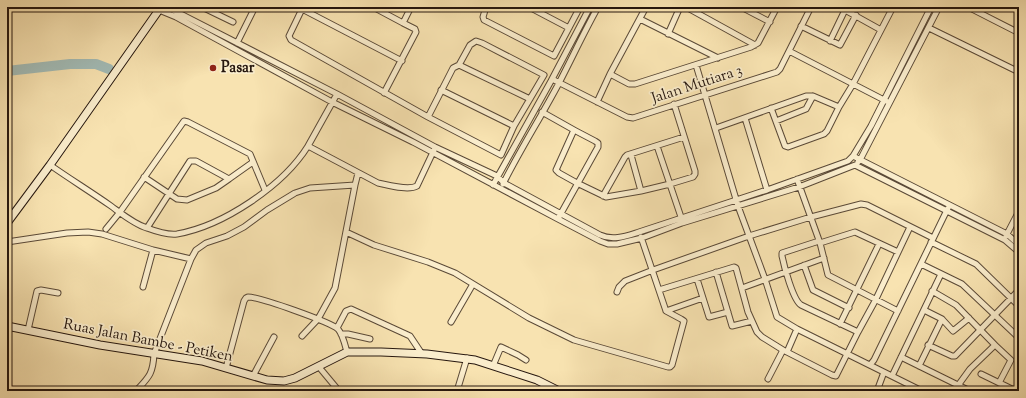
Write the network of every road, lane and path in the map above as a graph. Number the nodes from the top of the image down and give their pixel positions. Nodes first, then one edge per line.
1 (166, 7) edge
2 (202, 7) edge
3 (255, 7) edge
4 (373, 7) edge
5 (411, 7) edge
6 (486, 7) edge
7 (529, 7) edge
8 (580, 7) edge
9 (590, 7) edge
10 (598, 7) edge
11 (646, 7) edge
12 (680, 7) edge
13 (686, 7) edge
14 (741, 7) edge
15 (777, 7) edge
16 (811, 7) edge
17 (893, 7) edge
18 (931, 7) edge
19 (940, 7) edge
20 (968, 7) edge
21 (302, 8) edge
22 (160, 9) edge
23 (977, 9) edge
24 (856, 15) junction
25 (640, 19) junction
26 (233, 22) dead end
27 (770, 22) junction
28 (403, 23) junction
29 (801, 26) junction
30 (569, 28) junction
31 (929, 28) junction
32 (881, 30) junction
33 (1019, 33) edge
34 (668, 34) junction
35 (830, 40) junction
36 (237, 42) junction
37 (755, 45) junction
38 (788, 51) junction
39 (718, 58) junction
40 (402, 61) junction
41 (460, 65) junction
42 (696, 65) junction
43 (1019, 72) edge
44 (610, 74) junction
45 (552, 79) junction
46 (559, 82) junction
47 (854, 84) junction
48 (441, 90) junction
49 (384, 93) junction
50 (337, 94) junction
51 (705, 94) junction
52 (813, 96) junction
53 (530, 99) junction
54 (887, 101) junction
55 (332, 102) junction
56 (597, 102) junction
57 (674, 104) junction
58 (839, 107) junction
59 (771, 108) junction
60 (542, 112) junction
61 (428, 117) junction
62 (745, 118) junction
63 (776, 121) junction
64 (514, 126) junction
65 (716, 128) junction
66 (574, 130) junction
67 (684, 137) junction
68 (414, 140) junction
69 (308, 146) junction
70 (657, 146) junction
71 (434, 150) junction
72 (631, 155) junction
73 (853, 156) junction
74 (860, 160) junction
75 (848, 161) junction
76 (253, 162) junction
77 (855, 164) junction
78 (50, 165) junction
79 (358, 173) junction
80 (497, 176) junction
81 (144, 177) junction
82 (229, 178) junction
83 (796, 180) junction
84 (504, 182) junction
85 (577, 183) junction
86 (670, 184) junction
87 (355, 185) junction
88 (493, 185) junction
89 (799, 187) junction
90 (501, 189) junction
91 (266, 190) junction
92 (767, 190) junction
93 (641, 191) junction
94 (168, 194) junction
95 (603, 196) junction
96 (736, 200) junction
97 (950, 205) junction
98 (738, 206) junction
99 (947, 211) junction
100 (1019, 211) edge
101 (120, 212) junction
102 (559, 217) junction
103 (682, 217) junction
104 (811, 217) junction
105 (7, 223) edge
106 (682, 223) junction
107 (910, 226) junction
108 (147, 228) junction
109 (106, 229) dead end
110 (346, 232) junction
111 (639, 232) junction
112 (1006, 234) junction
113 (749, 236) junction
114 (642, 238) junction
115 (932, 240) junction
116 (1005, 240) junction
117 (7, 242) edge
118 (819, 242) junction
119 (879, 244) junction
120 (1019, 245) edge
121 (153, 250) junction
122 (898, 252) junction
123 (1019, 252) edge
124 (824, 258) junction
125 (191, 259) junction
126 (921, 264) junction
127 (804, 266) junction
128 (653, 270) junction
129 (716, 272) junction
130 (786, 272) junction
131 (941, 274) junction
132 (697, 279) junction
133 (765, 279) junction
134 (473, 284) junction
135 (144, 287) dead end
136 (742, 288) junction
137 (659, 290) junction
138 (1019, 290) edge
139 (857, 291) junction
140 (932, 291) junction
141 (617, 292) dead end
142 (58, 293) dead end
143 (703, 298) junction
144 (1012, 298) junction
145 (875, 300) junction
146 (1019, 306) edge
147 (848, 308) junction
148 (924, 310) junction
149 (666, 311) junction
150 (898, 311) junction
151 (728, 312) junction
152 (995, 316) junction
153 (969, 318) junction
154 (318, 319) junction
155 (942, 319) junction
156 (752, 321) junction
157 (451, 322) dead end
158 (840, 324) junction
159 (7, 326) edge
160 (337, 328) junction
161 (797, 329) junction
162 (28, 330) junction
163 (981, 330) junction
164 (858, 332) junction
165 (341, 334) junction
166 (302, 336) dead end
167 (274, 337) dead end
168 (1019, 338) edge
169 (370, 340) dead end
170 (928, 345) junction
171 (995, 345) junction
172 (785, 351) junction
173 (347, 352) junction
174 (154, 354) junction
175 (422, 354) junction
176 (847, 354) junction
177 (467, 358) junction
178 (901, 358) junction
179 (526, 360) dead end
180 (870, 365) junction
181 (318, 366) junction
182 (493, 366) junction
183 (919, 366) junction
184 (226, 368) junction
185 (884, 372) junction
186 (981, 374) dead end
187 (253, 376) junction
188 (892, 376) junction
189 (768, 379) dead end
190 (999, 383) junction
191 (958, 385) junction
192 (136, 391) edge
193 (339, 391) edge
194 (457, 391) edge
195 (559, 391) edge
196 (877, 391) edge
197 (922, 391) edge
198 (954, 391) edge
199 (970, 391) edge
200 (1016, 391) edge

1 - 36 street
2 - 26 street
3 - 36 street
4 - 28 street
5 - 28 street
6 - 30 street
7 - 30 street
8 - 30 street
9 - 45 street
10 - 46 street
11 - 25 street
12 - 34 street
13 - 37 street
14 - 27 street
15 - 27 street
16 - 29 street, Jalan Mutiara 3
17 - 32 street
18 - 54 street
19 - 31 street
20 - 23 street
21 - 40 street
21 - 49 street
22 - 55 street
22 - 78 main road
23 - 33 street
24 - 32 street
24 - 35 street
24 - 35 street
25 - 34 street
25 - 44 street
27 - 37 street
28 - 40 street
29 - 35 street
29 - 38 street, Jalan Mutiara 3
31 - 43 street
31 - 54 street
32 - 47 street
34 - 39 street
36 - 50 street
37 - 39 street
38 - 47 street
38 - 51 street, Jalan Mutiara 3
39 - 42 street
40 - 49 street
41 - 48 street
41 - 53 street
41 - 53 street
42 - 44 street
42 - 51 street
44 - 56 street
45 - 46 street, Jalan Mutiara 3
45 - 80 street
46 - 56 street, Jalan Mutiara 3
46 - 60 street
47 - 54 street
47 - 58 street
48 - 61 street
48 - 64 street
49 - 61 street
50 - 55 street
50 - 68 street
51 - 57 street, Jalan Mutiara 3
51 - 65 street
52 - 58 street
52 - 59 street
52 - 63 street
53 - 64 street
54 - 73 street
54 - 74 street
55 - 68 street
55 - 69 street
56 - 57 street, Jalan Mutiara 3
57 - 67 street
58 - 63 street
59 - 62 street
59 - 63 street
60 - 66 street
60 - 84 street
61 - 64 street
62 - 65 street
62 - 92 street
65 - 96 street
66 - 85 street
66 - 85 street
67 - 70 street
67 - 86 street
68 - 71 street
69 - 79 street
69 - 91 street
70 - 72 street
70 - 86 street
71 - 79 street
71 - 80 street
71 - 88 street
72 - 93 street
72 - 95 street
73 - 74 street
73 - 75 street
74 - 77 street
74 - 97 street
75 - 77 street
75 - 83 street
76 - 81 street
76 - 82 street
76 - 91 street
77 - 89 street
77 - 99 street
78 - 101 street
78 - 105 main road
79 - 87 street
80 - 84 street
80 - 88 street
81 - 94 street
81 - 101 street
82 - 94 street
82 - 94 street
83 - 89 street
83 - 92 street
84 - 90 street
84 - 102 street
85 - 95 street
85 - 102 street
86 - 93 street
86 - 103 street
87 - 110 street
87 - 125 street
88 - 90 street
89 - 98 street
89 - 104 street
90 - 102 street
91 - 108 street
92 - 96 street
93 - 95 street
94 - 108 street
96 - 98 street
96 - 103 street
97 - 99 street
97 - 112 street
98 - 106 street
98 - 113 street
99 - 115 street
99 - 116 street
100 - 112 street
101 - 108 street
101 - 109 street
102 - 111 street
102 - 114 street
103 - 106 street
103 - 111 street
104 - 107 street
104 - 113 street
104 - 118 street
106 - 114 street
107 - 115 street
107 - 122 street
110 - 134 street
110 - 154 street
111 - 114 street
112 - 116 street
112 - 120 street
113 - 128 street
113 - 133 street
114 - 128 street
115 - 126 street
115 - 144 street
116 - 123 street
117 - 121 street
118 - 119 street
118 - 124 street
118 - 130 street
119 - 122 street
119 - 139 street
121 - 125 street
121 - 135 street
122 - 145 street
124 - 127 street
124 - 139 street
125 - 174 street
126 - 131 street
126 - 150 street
127 - 130 street
127 - 147 street
128 - 137 street
128 - 141 street
129 - 132 street
129 - 136 street
129 - 151 street
130 - 133 street
130 - 158 street
131 - 140 street
131 - 152 street
132 - 137 street
132 - 143 street
133 - 136 street
133 - 161 street
134 - 149 street
134 - 157 street
136 - 156 street
137 - 149 street
138 - 144 street
139 - 145 street
139 - 147 street
140 - 148 street
140 - 153 street
142 - 162 street
143 - 149 street
143 - 151 street
144 - 146 street
144 - 152 street
145 - 150 street
145 - 164 street
147 - 158 street
148 - 155 street
148 - 178 street
150 - 180 street
151 - 156 street
152 - 163 street
152 - 168 street
153 - 155 street
153 - 163 street
154 - 160 street
154 - 166 street
154 - 184 street
155 - 170 street
156 - 172 street
158 - 164 street
159 - 162 main road, Ruas Jalan Bambe - Petiken
160 - 165 street
160 - 175 street
161 - 172 street
161 - 176 street
162 - 174 main road, Ruas Jalan Bambe - Petiken
163 - 170 street
163 - 171 street
164 - 176 street
165 - 169 street
165 - 173 street
167 - 187 street
170 - 183 street
171 - 190 street
171 - 191 street
172 - 176 street
172 - 189 street
173 - 175 main road, Ruas Jalan Bambe - Petiken
173 - 181 main road, Ruas Jalan Bambe - Petiken
174 - 184 main road, Ruas Jalan Bambe - Petiken
174 - 192 street
175 - 177 main road, Ruas Jalan Bambe - Petiken
176 - 180 street
177 - 182 main road, Ruas Jalan Bambe - Petiken
177 - 194 street
178 - 183 street
178 - 188 street
179 - 182 street
180 - 185 street
181 - 187 main road, Ruas Jalan Bambe - Petiken
181 - 193 street
182 - 195 main road, Ruas Jalan Bambe - Petiken
183 - 191 street
184 - 187 main road, Ruas Jalan Bambe - Petiken
185 - 188 street
185 - 196 street
186 - 190 street
188 - 197 street
190 - 200 street
191 - 198 street
191 - 199 street

